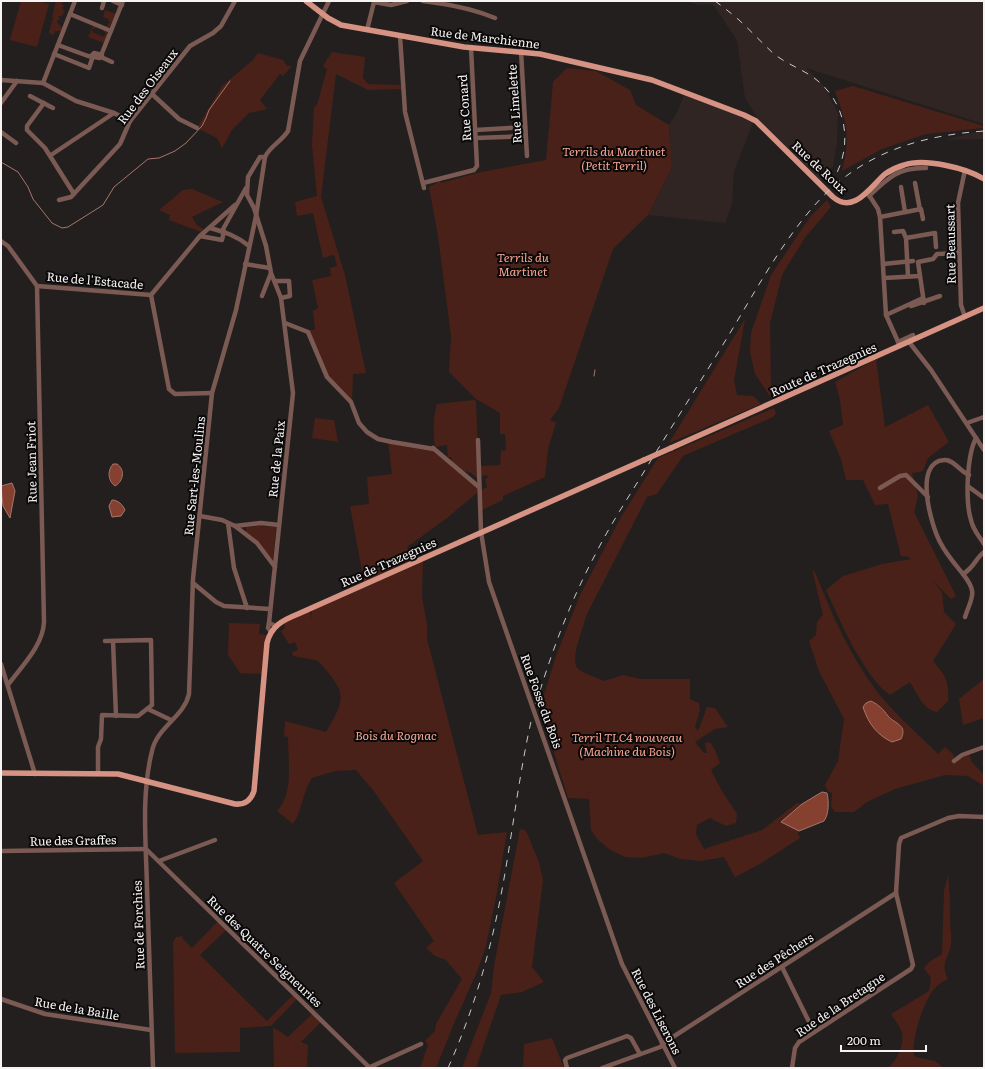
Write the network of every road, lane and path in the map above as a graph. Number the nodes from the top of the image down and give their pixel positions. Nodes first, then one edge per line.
1 (75, 1) edge
2 (104, 1) edge
3 (113, 1) edge
4 (235, 1) edge
5 (306, 1) edge
6 (328, 1) edge
7 (407, 1) edge
8 (423, 1) edge
9 (122, 3) edge
10 (102, 8) dead end
11 (70, 14) junction
12 (321, 14) junction
13 (495, 18) dead end
14 (367, 30) junction
15 (111, 31) junction
16 (400, 36) junction
17 (58, 45) junction
18 (471, 48) junction
19 (521, 51) junction
20 (54, 54) junction
21 (92, 56) junction
22 (101, 57) junction
23 (112, 62) dead end
24 (643, 78) joint
25 (1, 80) edge
26 (17, 81) junction
27 (42, 83) junction
28 (152, 94) junction
29 (30, 96) dead end
30 (1, 103) edge
31 (44, 103) junction
32 (53, 108) dead end
33 (114, 113) junction
34 (130, 121) junction
35 (525, 127) junction
36 (197, 128) dead end
37 (475, 130) junction
38 (1, 132) edge
39 (526, 136) junction
40 (476, 138) junction
41 (16, 143) dead end
42 (50, 155) junction
43 (527, 156) dead end
44 (265, 157) junction
45 (926, 168) dead end
46 (965, 170) junction
47 (984, 179) edge
48 (915, 183) dead end
49 (901, 187) dead end
50 (246, 188) junction
51 (74, 194) junction
52 (868, 194) junction
53 (59, 200) dead end
54 (235, 205) junction
55 (920, 210) junction
56 (905, 212) junction
57 (256, 216) junction
58 (880, 217) junction
59 (923, 219) dead end
60 (210, 228) junction
61 (223, 231) junction
62 (894, 232) dead end
63 (200, 236) junction
64 (906, 238) junction
65 (1, 241) edge
66 (249, 246) junction
67 (936, 247) dead end
68 (959, 253) junction
69 (913, 261) dead end
70 (907, 262) junction
71 (245, 264) junction
72 (883, 264) junction
73 (271, 270) junction
74 (908, 276) junction
75 (920, 276) junction
76 (884, 278) junction
77 (275, 282) junction
78 (37, 286) junction
79 (151, 295) junction
80 (262, 296) dead end
81 (940, 296) dead end
82 (281, 298) junction
83 (923, 300) junction
84 (984, 308) edge
85 (886, 315) junction
86 (966, 317) junction
87 (285, 323) junction
88 (913, 335) dead end
89 (909, 342) junction
90 (899, 344) junction
91 (212, 393) junction
92 (984, 417) edge
93 (968, 423) junction
94 (976, 438) junction
95 (478, 440) dead end
96 (671, 448) joint
97 (984, 450) edge
98 (969, 475) junction
99 (479, 487) junction
100 (880, 488) dead end
101 (968, 488) junction
102 (928, 497) junction
103 (984, 498) edge
104 (200, 516) junction
105 (228, 523) junction
106 (279, 525) junction
107 (235, 526) junction
108 (481, 532) junction
109 (984, 544) edge
110 (984, 552) edge
111 (274, 567) junction
112 (964, 574) junction
113 (193, 583) junction
114 (247, 608) junction
115 (270, 609) junction
116 (965, 617) dead end
117 (269, 623) junction
118 (276, 626) junction
119 (271, 632) junction
120 (113, 641) junction
121 (105, 642) dead end
122 (1, 664) edge
123 (8, 685) junction
124 (148, 709) junction
125 (116, 716) junction
126 (171, 720) junction
127 (984, 747) edge
128 (954, 761) dead end
129 (1, 773) edge
130 (35, 774) junction
131 (98, 774) junction
132 (146, 781) junction
133 (984, 817) edge
134 (215, 840) dead end
135 (146, 849) junction
136 (1, 851) edge
137 (159, 861) junction
138 (896, 893) junction
139 (622, 964) joint
140 (782, 967) junction
141 (1, 999) edge
142 (151, 1030) junction
143 (814, 1032) junction
144 (421, 1044) dead end
145 (662, 1045) junction
146 (640, 1054) junction
147 (153, 1068) edge
148 (369, 1068) edge
149 (567, 1068) edge
150 (604, 1068) edge
151 (674, 1068) edge
152 (792, 1068) edge

1 - 11 street
2 - 10 street
3 - 9 street
4 - 28 street, Rue des Oiseaux
5 - 12 main road, Rue de Marchienne
6 - 12 street
7 - 14 street
8 - 13 street
9 - 15 street
11 - 15 street
11 - 17 street
12 - 14 main road, Rue de Marchienne
12 - 44 street
14 - 16 main road, Rue de Marchienne
15 - 22 street
16 - 18 main road, Rue de Marchienne
16 - 40 street, Rue Conard
17 - 20 street
17 - 21 street
18 - 19 main road, Rue de Marchienne
18 - 37 street, Rue Conard
19 - 24 main road, Rue de Marchienne
19 - 35 street, Rue Limelette
20 - 21 street
20 - 27 street
21 - 22 street
22 - 23 street
24 - 52 main road, Rue de Roux
25 - 26 street
26 - 27 street
26 - 30 street
27 - 33 street
28 - 34 street, Rue des Oiseaux
28 - 36 street
29 - 31 street
31 - 32 street
31 - 42 street
33 - 34 street
33 - 42 street
34 - 51 street, Rue des Oiseaux
35 - 37 street
35 - 39 street, Rue Limelette
37 - 40 street, Rue Conard
38 - 41 street
39 - 40 street
39 - 43 street, Rue Limelette
42 - 51 street
44 - 50 street
44 - 57 street, Rue Sart-les-Moulins
45 - 52 street, Rue de Roux
46 - 47 main road, Rue de Roux
46 - 52 main road, Rue de Roux
46 - 68 street, Rue Beaussart
48 - 55 street
49 - 56 street
50 - 54 street
50 - 57 street, Rue de la Paix
51 - 53 street, Rue des Oiseaux
52 - 58 street
54 - 60 street
54 - 61 street
55 - 56 street
55 - 59 street
56 - 58 street
57 - 66 street, Rue Sart-les-Moulins
57 - 73 street, Rue de la Paix
58 - 72 street
60 - 61 street
60 - 63 street
61 - 63 street
61 - 66 street
62 - 64 street
63 - 79 street
64 - 67 street
64 - 70 street
65 - 78 street
66 - 71 street, Rue Sart-les-Moulins
68 - 75 street
68 - 86 street, Rue Beaussart
69 - 70 street
70 - 72 street
70 - 74 street
71 - 73 street
71 - 91 street, Rue Sart-les-Moulins
72 - 76 street
73 - 77 street, Rue de la Paix
73 - 80 street
74 - 75 street
74 - 76 street
75 - 83 street
76 - 85 street
77 - 82 street, Rue de la Paix
77 - 82 street
78 - 79 street, Rue de l'Estacade
78 - 123 street, Rue Jean Friot
79 - 91 street
81 - 83 street
82 - 87 street, Rue de la Paix
83 - 85 street
84 - 86 main road, Route de Trazegnies
85 - 90 street
86 - 89 main road, Route de Trazegnies
87 - 99 street
87 - 106 street, Rue de la Paix
88 - 90 street
89 - 90 main road, Route de Trazegnies
89 - 93 street
90 - 96 main road, Route de Trazegnies
91 - 104 street, Rue Sart-les-Moulins
92 - 93 street
93 - 94 street
94 - 97 street
94 - 98 street
95 - 99 street, Rue Fosse du Bois
96 - 108 main road, Rue de Trazegnies, bridge
98 - 101 street
98 - 102 street
99 - 108 street, Rue Fosse du Bois
100 - 102 street
101 - 103 street
101 - 109 street
102 - 112 street
104 - 105 street
104 - 113 street, Rue Sart-les-Moulins
105 - 107 street
105 - 114 street
106 - 107 street
106 - 111 street, Rue de la Paix
107 - 111 street
108 - 118 main road, Rue de Trazegnies
108 - 139 street, Rue Fosse du Bois
110 - 112 street
111 - 115 street, Rue de la Paix
112 - 116 street
113 - 114 street
113 - 126 street, Rue Sart-les-Moulins
114 - 115 street
115 - 117 street, Rue de la Paix
117 - 118 street
117 - 119 street, Rue de la Paix
118 - 119 main road, Rue de Trazegnies
119 - 132 main road, Rue de Trazegnies
120 - 121 street
120 - 124 street
120 - 125 street
122 - 123 street
123 - 130 street
124 - 125 street
124 - 126 street
125 - 131 street
126 - 132 street, Rue Sart-les-Moulins
127 - 128 street
129 - 130 main road
130 - 131 main road
131 - 132 main road
132 - 135 street, Rue de Forchies
133 - 138 street
134 - 137 street
135 - 136 street, Rue des Graffes
135 - 137 street, Rue des Quatre Seigneuries
135 - 142 street, Rue de Forchies
137 - 148 street, Rue des Quatre Seigneuries
138 - 140 street, Rue des Pêchers
138 - 143 street, Rue de la Bretagne
139 - 145 street, Rue des Liserons
140 - 143 street
140 - 145 street, Rue des Pêchers
141 - 142 street, Rue de la Baille
142 - 147 street, Rue de Forchies
143 - 152 street, Rue de la Bretagne
144 - 148 street
145 - 146 street, Rue des Pêchers
145 - 151 street, Rue des Liserons
146 - 149 street
146 - 150 street, Rue des Pêchers

